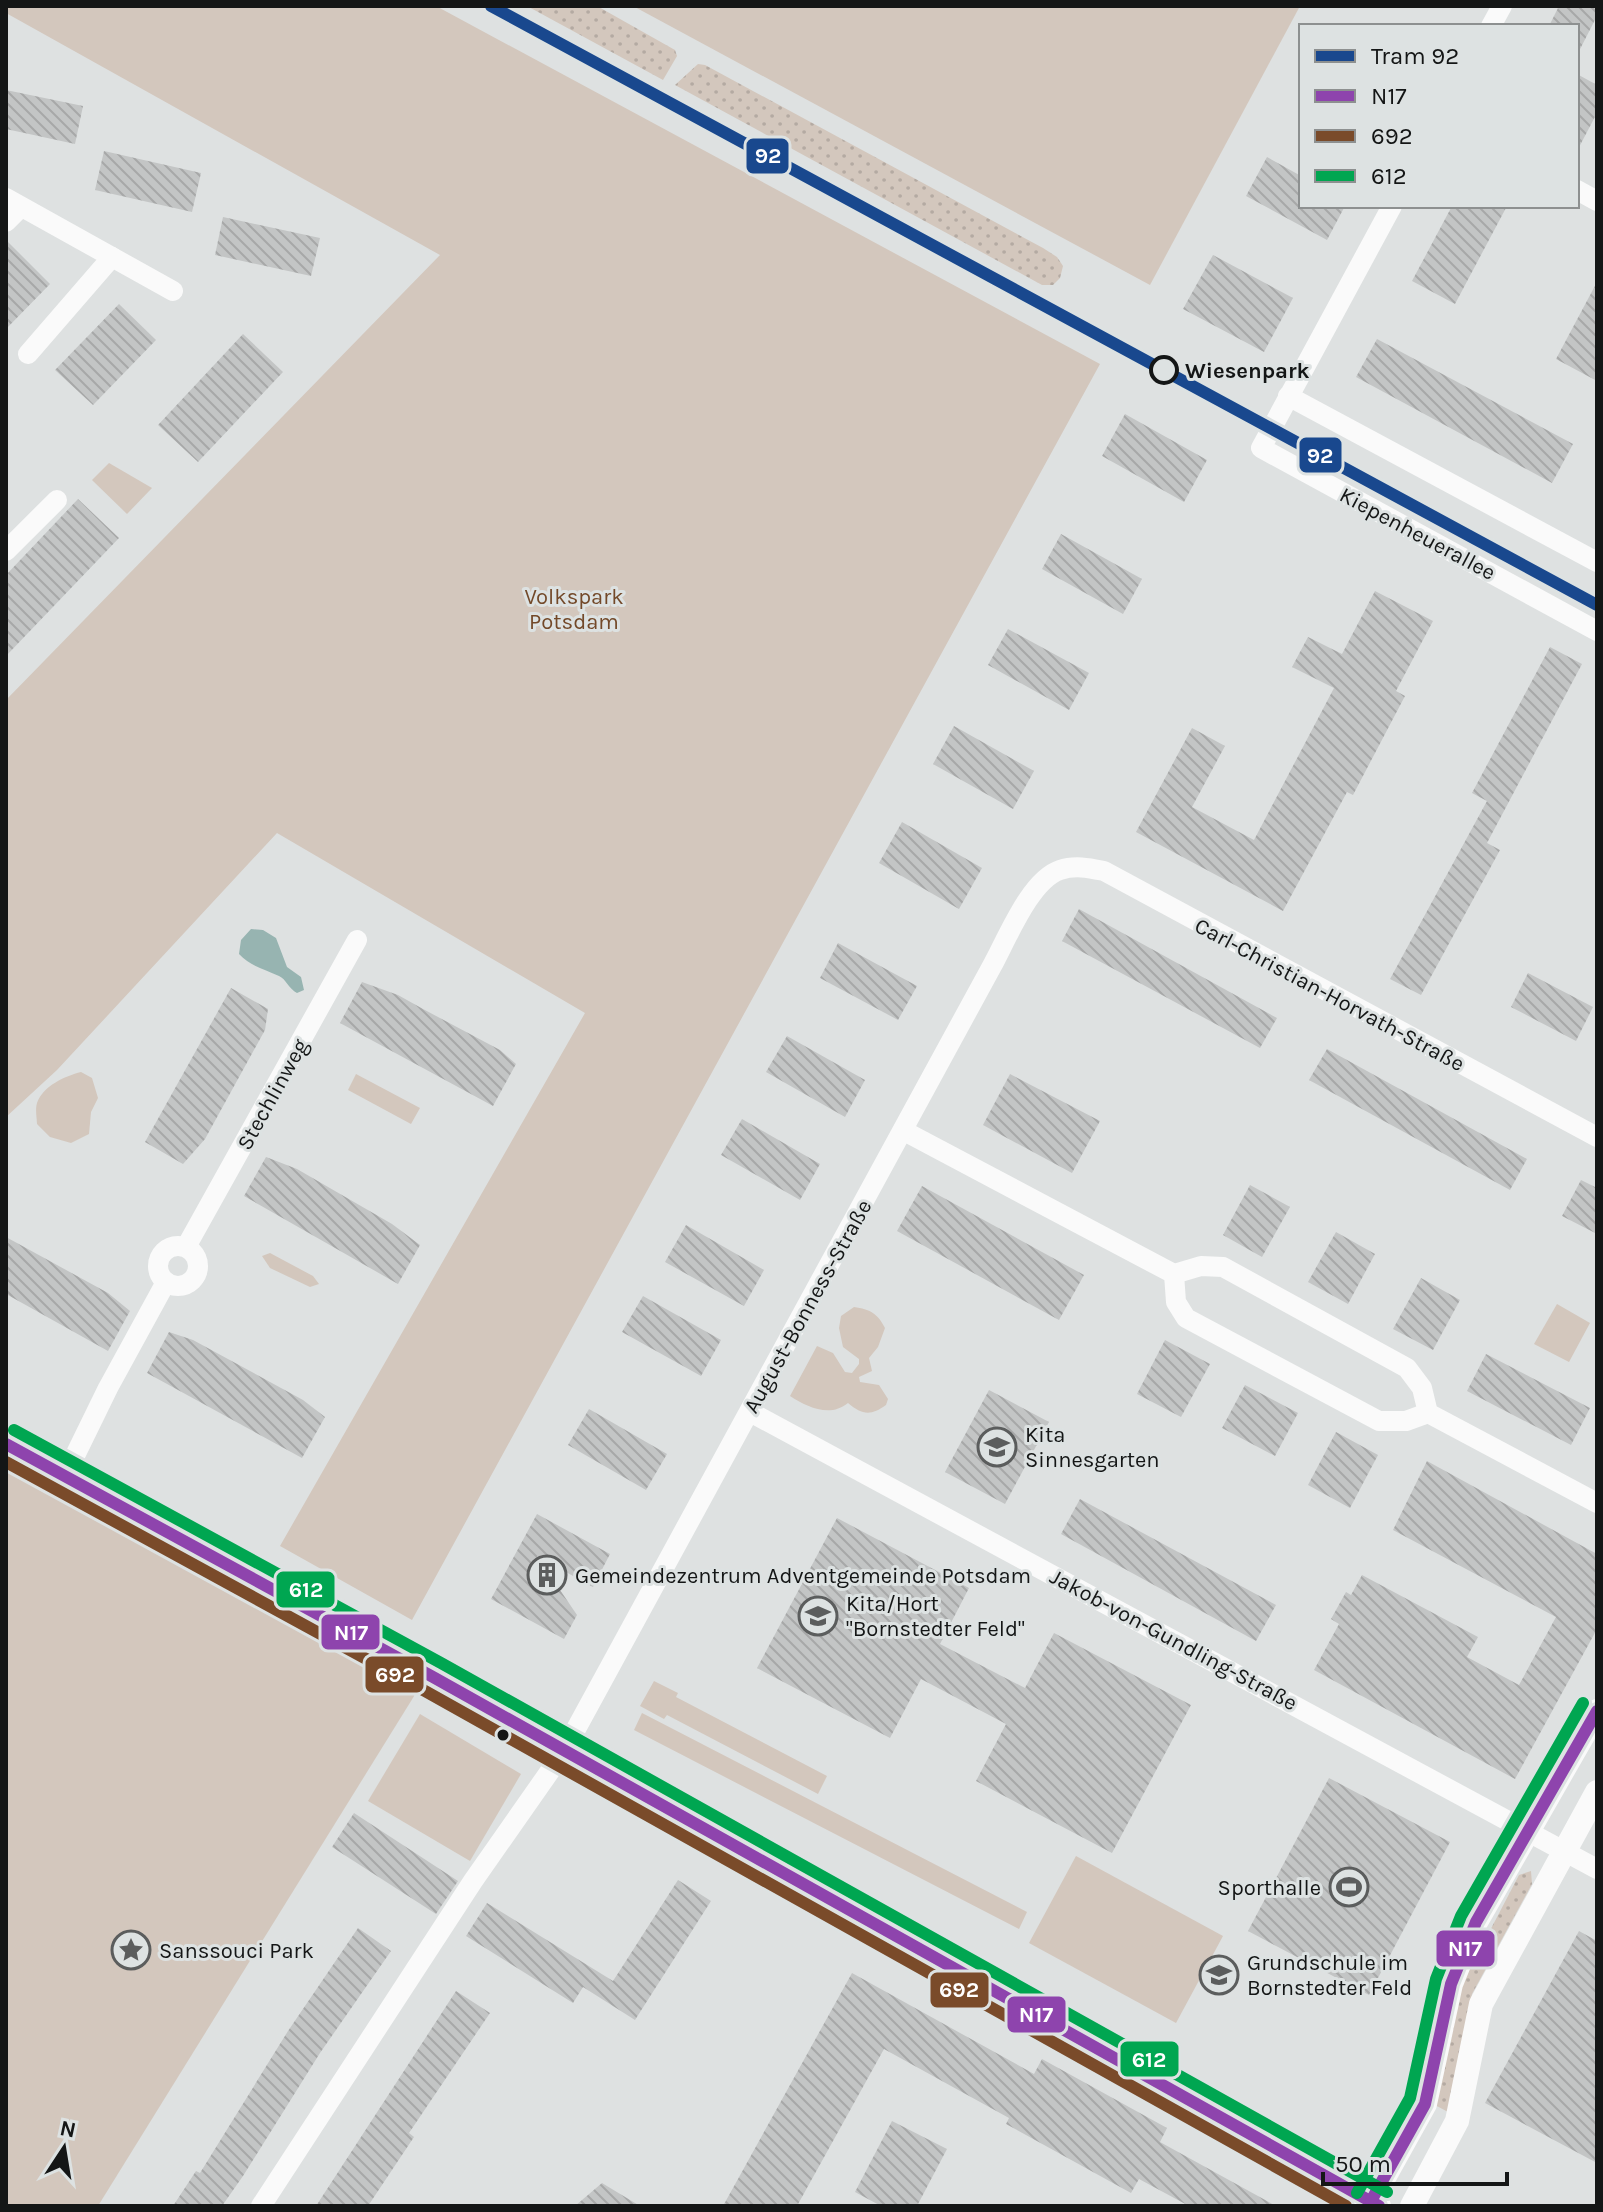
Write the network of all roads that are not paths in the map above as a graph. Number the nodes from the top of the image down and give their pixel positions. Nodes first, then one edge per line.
1 (1502, 6) edge
2 (1492, 24) edge
3 (1579, 191) edge
4 (1597, 201) edge
5 (13, 202) edge
6 (1391, 208) edge
7 (6, 222) edge
8 (112, 257) junction
9 (173, 291) dead end
10 (28, 354) dead end
11 (1288, 396) junction
12 (57, 500) dead end
13 (6, 551) edge
14 (1597, 562) edge
15 (1597, 631) edge
16 (1059, 870) joint
17 (357, 940) dead end
18 (904, 1131) junction
19 (1597, 1137) edge
20 (186, 1247) junction
21 (1174, 1274) junction
22 (166, 1282) junction
23 (750, 1412) junction
24 (1428, 1413) junction
25 (6, 1444) edge
26 (65, 1476) junction
27 (1597, 1503) edge
28 (1597, 1711) edge
29 (564, 1751) junction
30 (1597, 1792) edge
31 (1529, 1833) junction
32 (1564, 1852) junction
33 (1597, 1869) edge
34 (1375, 2204) edge
35 (261, 2206) edge
36 (1412, 2206) edge

1 - 2 street
3 - 4 street
5 - 7 street
5 - 8 street
6 - 11 street
8 - 9 street
8 - 10 street
11 - 14 street
11 - 15 street, Kiepenheuerallee
12 - 13 street
16 - 18 street, August-Bonness-Straße
16 - 19 street, Carl-Christian-Horvath-Straße
17 - 20 street, Stechlinweg
18 - 21 street
18 - 23 street, August-Bonness-Straße
20 - 22 street, Stechlinweg
20 - 22 street
21 - 24 street
21 - 24 street
22 - 26 street, Stechlinweg
23 - 29 street, August-Bonness-Straße
23 - 31 street, Jakob-von-Gundling-Straße
24 - 27 street
25 - 26 street
26 - 29 street
28 - 31 street
29 - 34 street
29 - 35 street, August-Bonness-Straße
30 - 32 street
31 - 32 street, Jakob-von-Gundling-Straße
31 - 34 street
32 - 33 street, Jakob-von-Gundling-Straße
32 - 36 street

